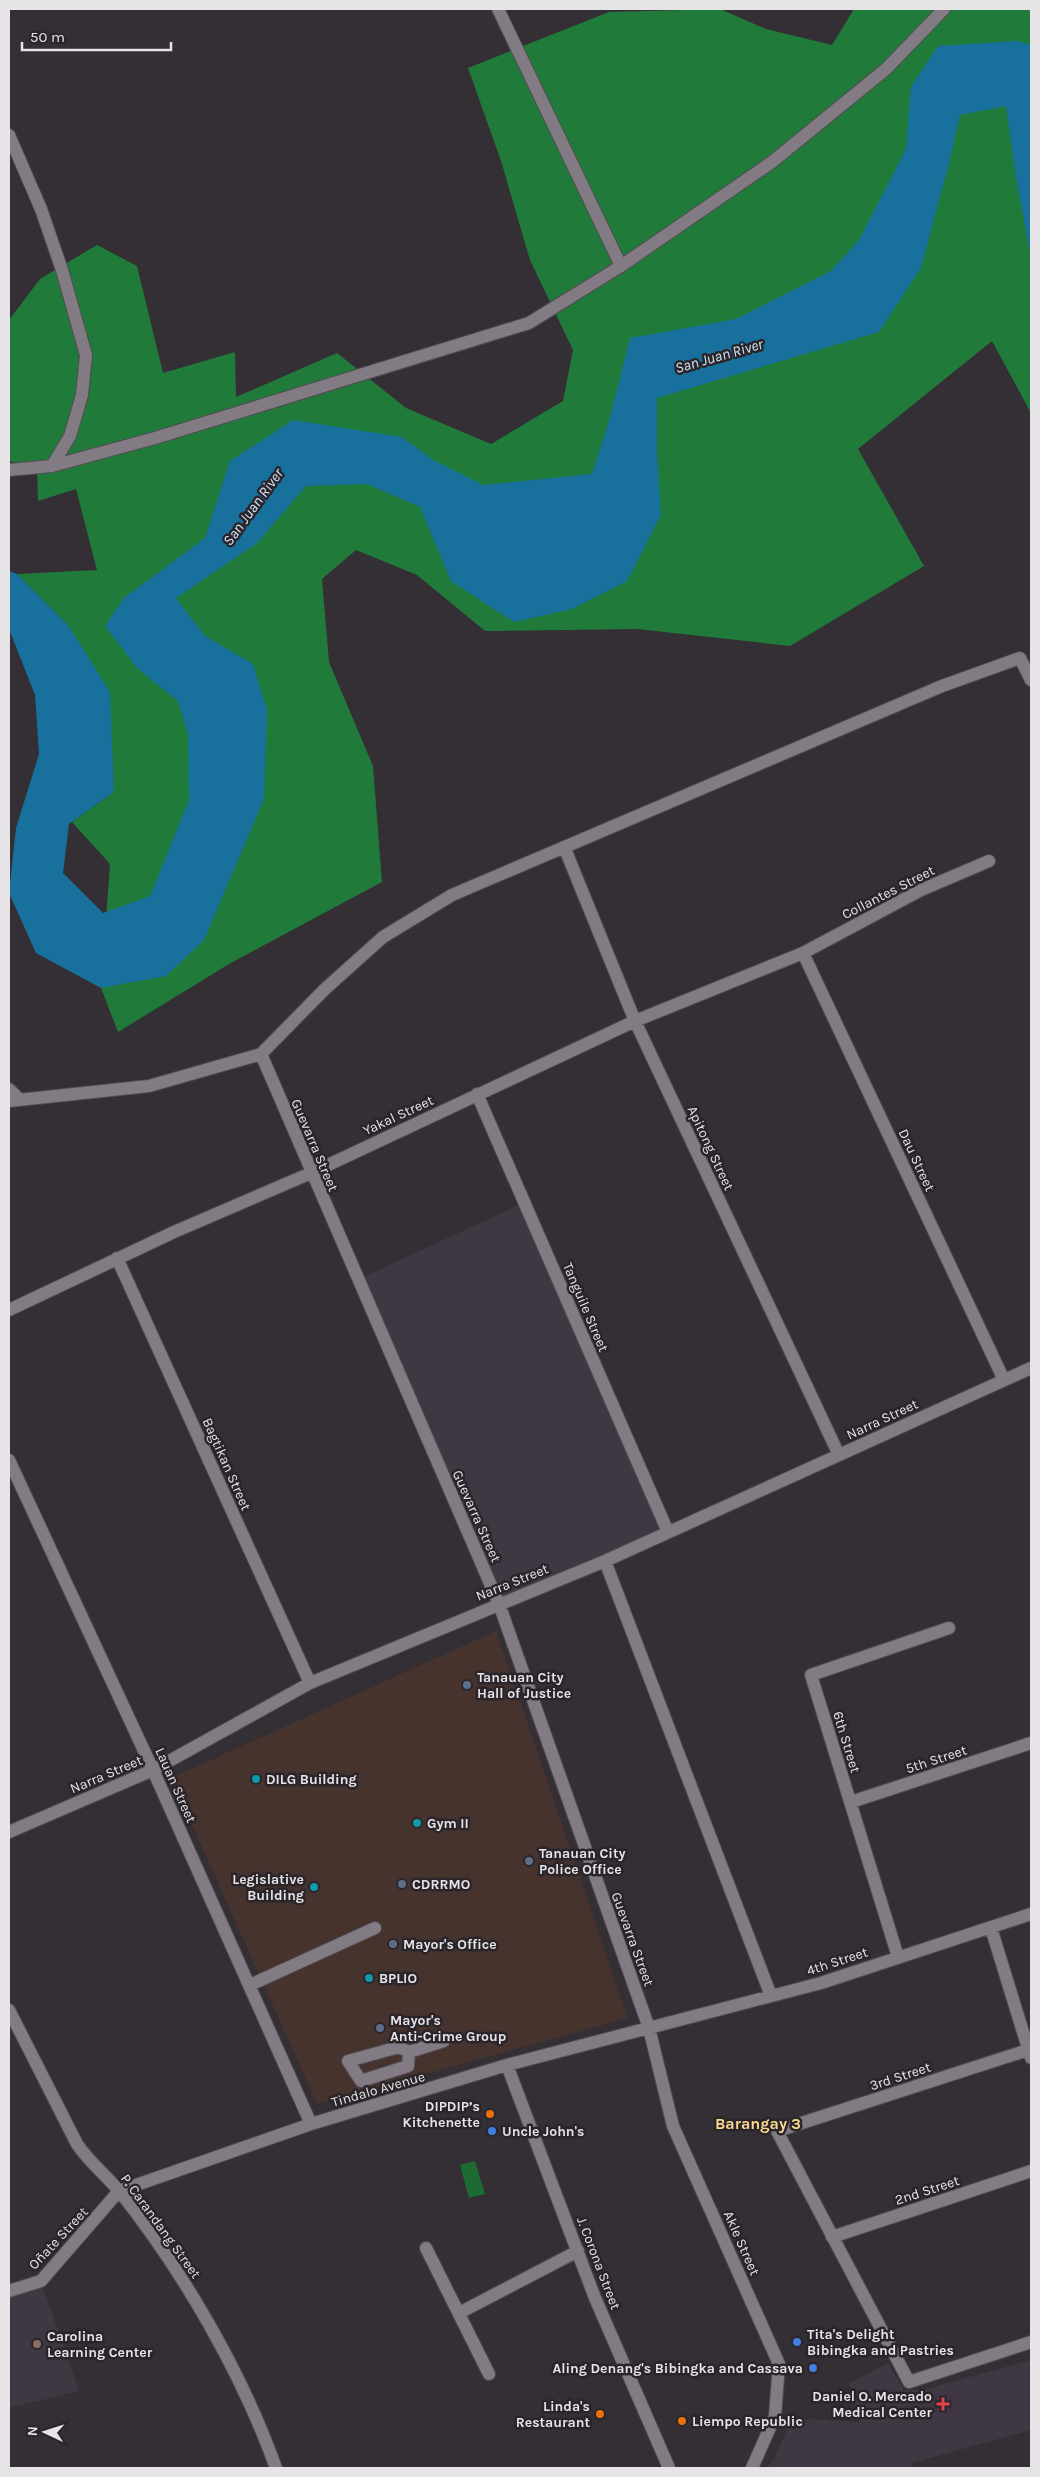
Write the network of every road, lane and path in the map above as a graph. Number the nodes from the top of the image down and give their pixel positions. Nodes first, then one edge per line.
1 (498, 9) edge
2 (944, 9) edge
3 (9, 136) edge
4 (621, 266) junction
5 (52, 466) junction
6 (9, 470) edge
7 (1031, 680) edge
8 (565, 849) junction
9 (989, 861) dead end
10 (803, 953) junction
11 (635, 1020) junction
12 (261, 1054) junction
13 (9, 1090) edge
14 (477, 1094) junction
15 (14, 1100) edge
16 (311, 1173) junction
17 (117, 1258) junction
18 (9, 1310) edge
19 (1031, 1368) edge
20 (1004, 1380) junction
21 (839, 1456) junction
22 (9, 1460) edge
23 (668, 1532) junction
24 (605, 1561) junction
25 (499, 1604) junction
26 (949, 1628) dead end
27 (310, 1683) junction
28 (1031, 1743) edge
29 (153, 1770) junction
30 (851, 1802) junction
31 (9, 1832) edge
32 (1031, 1914) edge
33 (375, 1928) dead end
34 (992, 1928) junction
35 (898, 1957) junction
36 (250, 1985) junction
37 (771, 1996) junction
38 (9, 2010) edge
39 (649, 2028) junction
40 (444, 2041) dead end
41 (409, 2052) dead end
42 (1030, 2052) edge
43 (507, 2065) junction
44 (311, 2124) junction
45 (1031, 2171) edge
46 (119, 2191) junction
47 (832, 2237) junction
48 (426, 2248) dead end
49 (578, 2251) junction
50 (9, 2292) edge
51 (459, 2313) junction
52 (1031, 2342) edge
53 (489, 2374) dead end
54 (276, 2468) edge
55 (669, 2468) edge
56 (752, 2468) edge

1 - 4 street
2 - 4 street
3 - 5 street
4 - 5 street
5 - 6 street
7 - 8 street
8 - 11 street, Apitong Street
8 - 12 street
9 - 10 street, Collantes Street
10 - 11 street, Yakal Street
10 - 20 street, Dau Street
11 - 14 street, Yakal Street
11 - 21 street, Apitong Street
12 - 15 street
12 - 16 street, Guevarra Street
13 - 15 street
14 - 16 street, Yakal Street
14 - 23 street, Tanguile Street
16 - 17 street, Yakal Street
16 - 25 street, Guevarra Street
17 - 18 street, Yakal Street
17 - 27 street, Bagtikan Street
19 - 20 street, Narra Street
20 - 21 street, Narra Street
21 - 23 street, Narra Street
22 - 29 street, Lauan Street
23 - 24 street, Narra Street
24 - 25 street, Narra Street
24 - 37 street
25 - 27 street, Narra Street
25 - 39 street, Guevarra Street
26 - 30 street, 6th Street
27 - 29 street, Narra Street
28 - 30 street, 5th Street
29 - 31 street, Narra Street
29 - 36 street, Lauan Street
30 - 35 street, 6th Street
32 - 34 street, 4th Street
33 - 36 street
34 - 35 street, 4th Street
34 - 42 street
35 - 37 street, 4th Street
36 - 44 street, Lauan Street
37 - 39 street, 4th Street
38 - 46 street, P. Carandang Street
39 - 43 street, Tindalo Avenue
39 - 56 street, Akle Street
40 - 41 street
42 - 47 street, 3rd Street
43 - 44 street, Tindalo Avenue
43 - 49 street, J. Corona Street
44 - 46 street, Tindalo Avenue
45 - 47 street, 2nd Street
46 - 50 street, Oñate Street
46 - 54 street, P. Carandang Street
47 - 52 street
48 - 51 street
49 - 51 street
49 - 55 street, J. Corona Street
51 - 53 street

